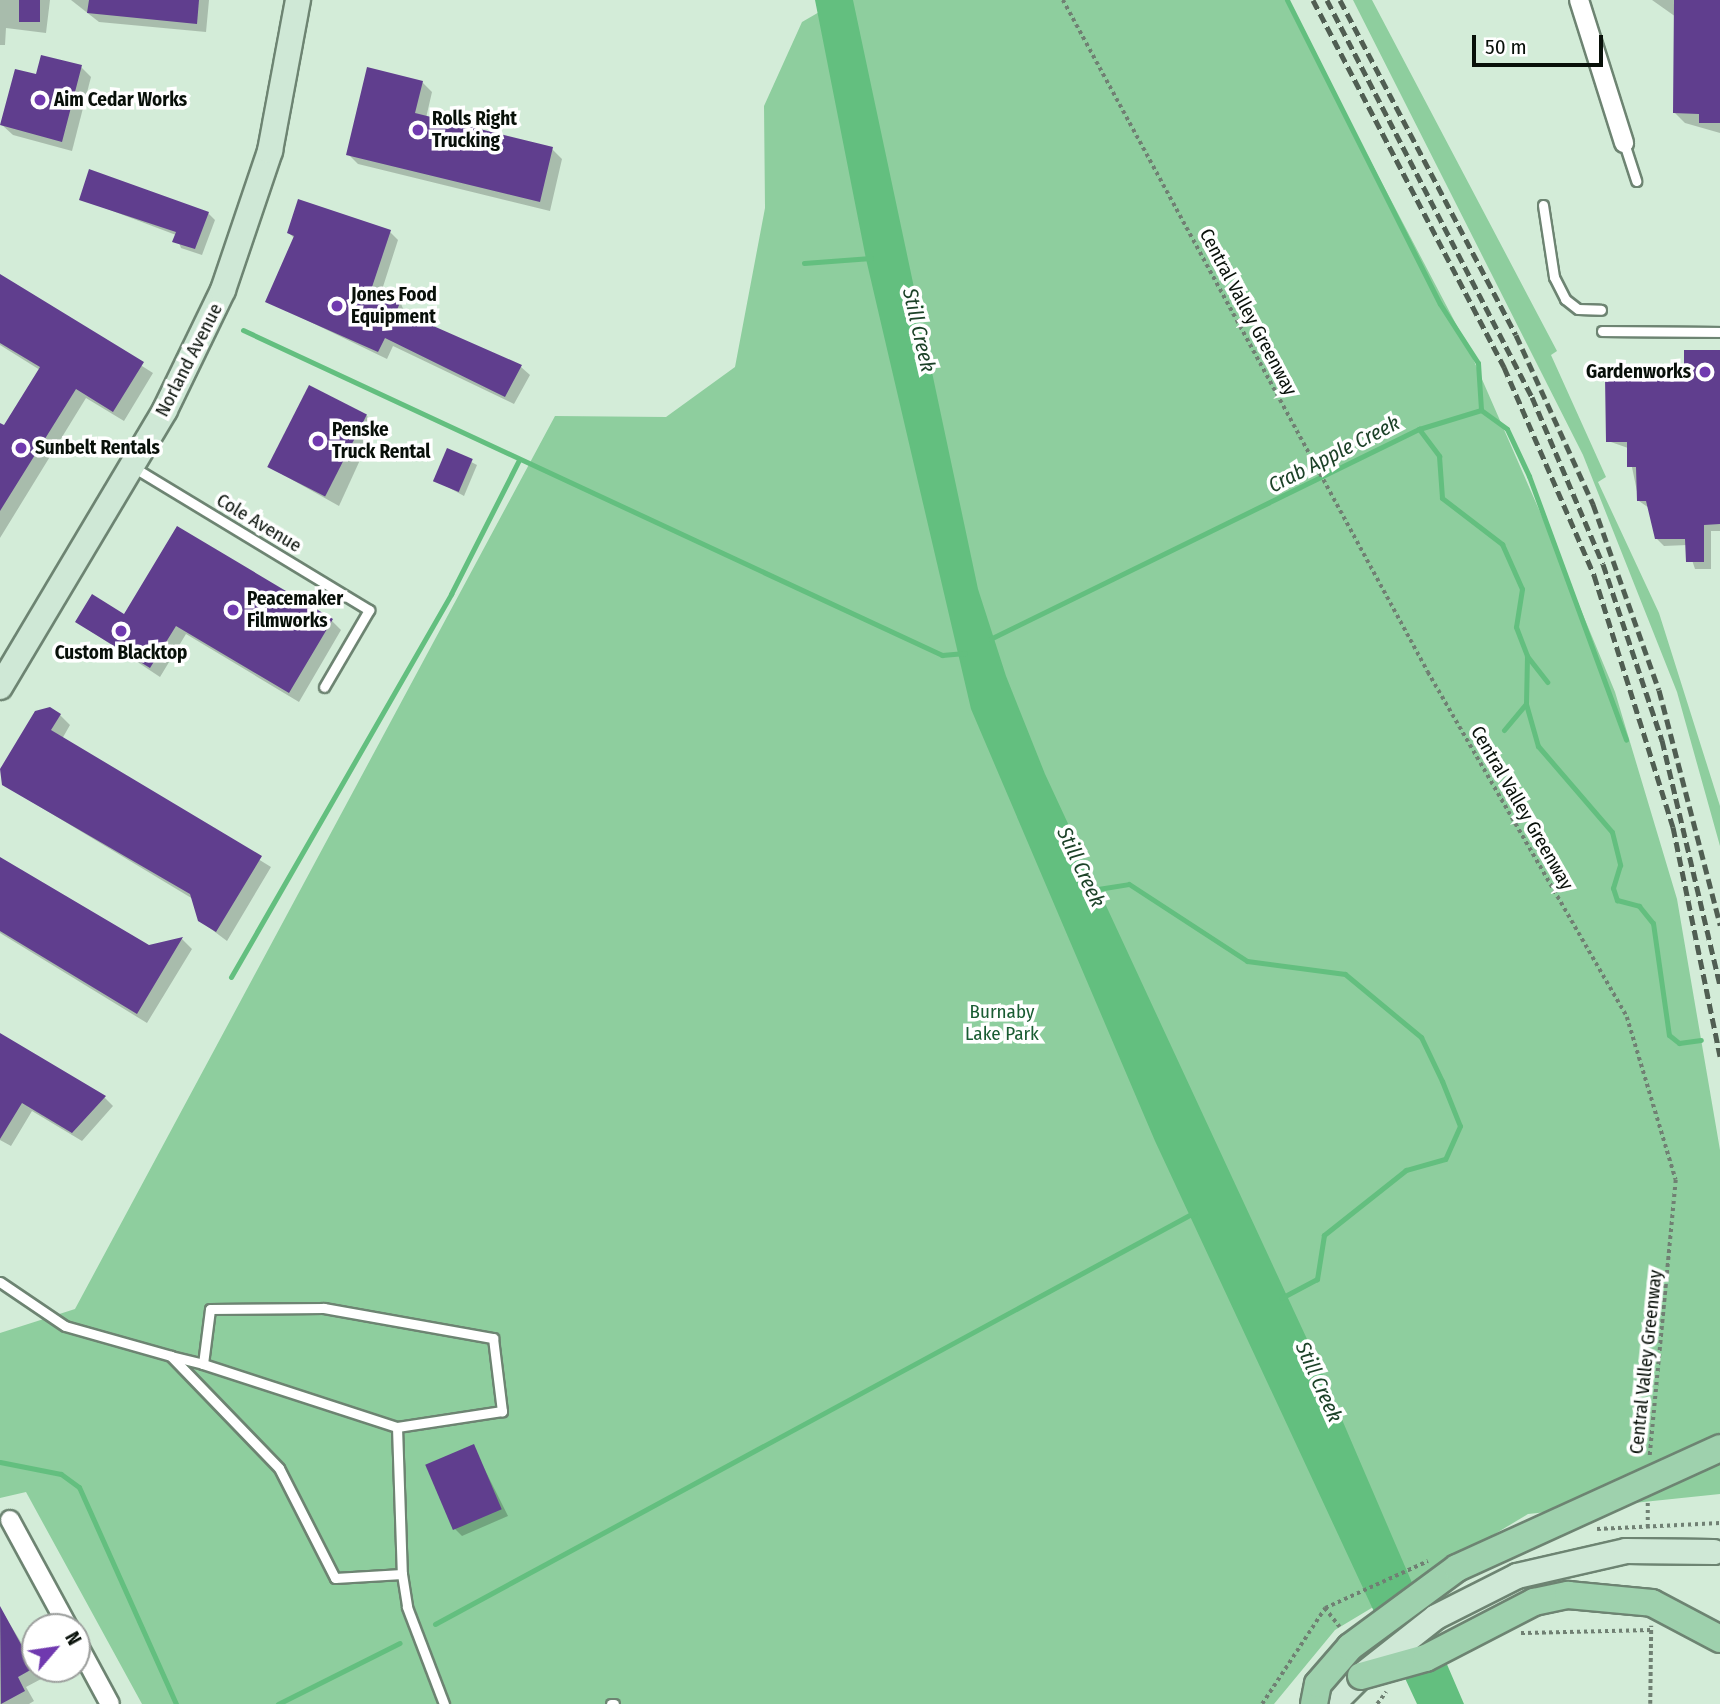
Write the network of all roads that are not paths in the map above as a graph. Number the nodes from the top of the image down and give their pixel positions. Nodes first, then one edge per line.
1 (298, 0) edge
2 (1579, 0) edge
3 (1623, 143) joint
4 (1636, 181) dead end
5 (1543, 205) dead end
6 (1601, 310) dead end
7 (1602, 331) dead end
8 (1720, 332) edge
9 (132, 466) junction
10 (0, 687) edge
11 (324, 687) dead end
12 (0, 1282) edge
13 (171, 1356) junction
14 (203, 1364) junction
15 (397, 1427) junction
16 (1720, 1448) edge
17 (10, 1520) dead end
18 (1720, 1553) edge
19 (402, 1574) junction
20 (60, 1613) edge
21 (1720, 1640) edge
22 (91, 1669) edge
23 (1361, 1676) junction
24 (110, 1704) edge
25 (444, 1704) edge
26 (1314, 1704) edge
27 (1333, 1704) edge

1 - 9 street, Norland Avenue
2 - 3 street
3 - 4 lane
5 - 6 lane
7 - 8 lane
9 - 10 street, Norland Avenue
9 - 11 lane, Cole Avenue
12 - 13 lane
13 - 14 lane
13 - 19 lane
14 - 15 lane
14 - 15 lane
15 - 19 lane
16 - 26 main road, bridge
17 - 20 street
18 - 23 street, bridge
19 - 25 lane
21 - 23 main road, bridge
22 - 24 street
23 - 27 street

